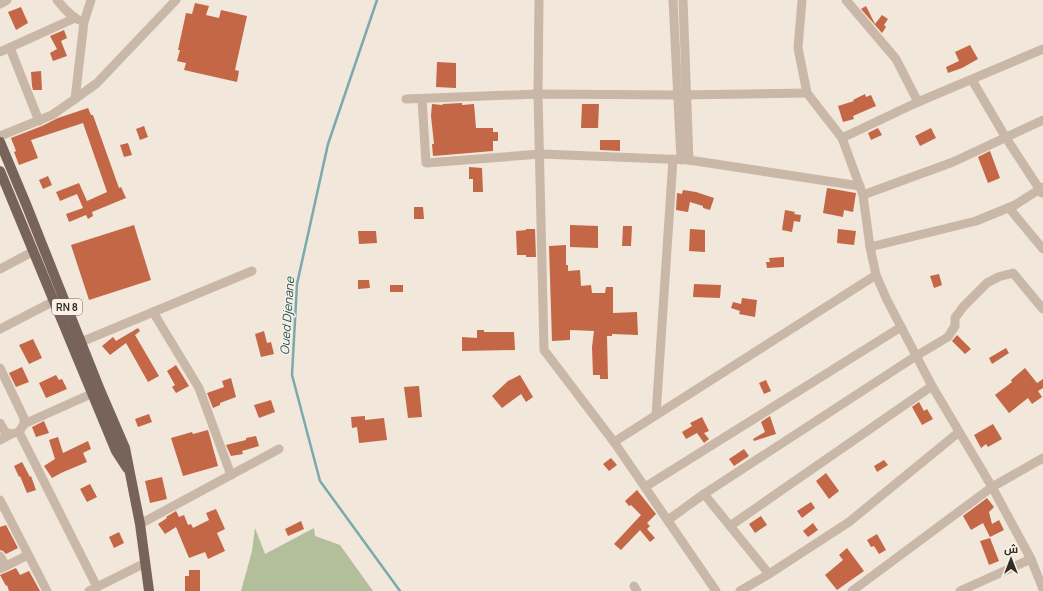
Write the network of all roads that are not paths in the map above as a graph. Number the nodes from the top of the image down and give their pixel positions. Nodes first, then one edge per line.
1 (7, 0) edge
2 (58, 0) edge
3 (90, 0) edge
4 (176, 0) edge
5 (539, 0) edge
6 (673, 0) edge
7 (683, 0) edge
8 (802, 0) edge
9 (846, 0) edge
10 (0, 4) edge
11 (75, 18) junction
12 (84, 22) junction
13 (10, 48) junction
14 (1043, 49) edge
15 (0, 52) edge
16 (972, 80) junction
17 (807, 93) junction
18 (538, 94) junction
19 (682, 95) junction
20 (75, 98) junction
21 (406, 99) dead end
22 (422, 99) junction
23 (918, 102) junction
24 (1043, 120) edge
25 (39, 121) junction
26 (0, 136) edge
27 (842, 138) junction
28 (1006, 138) junction
29 (0, 142) edge
30 (541, 154) junction
31 (681, 160) junction
32 (13, 174) junction
33 (1, 177) edge
34 (861, 190) junction
35 (1042, 190) edge
36 (1009, 208) junction
37 (870, 247) junction
38 (1043, 249) edge
39 (32, 252) junction
40 (0, 269) edge
41 (252, 271) dead end
42 (876, 275) junction
43 (62, 296) junction
44 (53, 301) junction
45 (1043, 309) edge
46 (153, 312) junction
47 (74, 326) junction
48 (901, 327) junction
49 (0, 329) edge
50 (64, 330) junction
51 (81, 342) junction
52 (916, 356) junction
53 (0, 368) edge
54 (932, 386) junction
55 (91, 394) junction
56 (656, 416) junction
57 (0, 422) edge
58 (18, 430) junction
59 (959, 432) junction
60 (0, 440) edge
61 (614, 442) junction
62 (279, 449) dead end
63 (1043, 458) edge
64 (129, 472) junction
65 (231, 475) junction
66 (645, 487) junction
67 (992, 487) junction
68 (704, 494) junction
69 (1, 503) edge
70 (668, 520) junction
71 (140, 524) junction
72 (730, 526) junction
73 (28, 555) junction
74 (0, 556) edge
75 (1031, 559) junction
76 (144, 563) junction
77 (3, 568) edge
78 (769, 574) junction
79 (93, 589) edge
80 (1043, 589) edge
81 (47, 591) edge
82 (148, 591) edge
83 (716, 591) edge
84 (740, 591) edge
85 (852, 591) edge
86 (960, 591) edge

1 - 10 street
2 - 11 street
3 - 12 street
4 - 20 street
5 - 18 street
6 - 19 street
7 - 19 street
8 - 17 street
9 - 23 street
11 - 12 street
11 - 13 street
12 - 20 street
13 - 15 street
13 - 25 street
14 - 16 street
16 - 23 street
16 - 28 street
17 - 19 street
17 - 27 street
18 - 19 street
18 - 22 street
18 - 30 street
19 - 31 street
20 - 25 street
21 - 22 street
22 - 30 street
23 - 27 street
24 - 28 street
25 - 26 street
27 - 34 street
28 - 34 street
28 - 35 street
29 - 32 main road, RN 8
30 - 31 street
30 - 61 street
31 - 34 street
31 - 56 street
32 - 33 street
32 - 43 main road, RN 8
33 - 39 main road, RN 8
34 - 37 street
35 - 36 street
36 - 37 street
36 - 38 street
37 - 42 street
39 - 40 street
39 - 44 main road, RN 8
41 - 46 street
42 - 48 street
42 - 56 street
43 - 44 street
43 - 47 main road, RN 8
44 - 49 street
44 - 50 main road, RN 8
45 - 52 street
46 - 51 street
46 - 65 street
47 - 50 main road
47 - 51 main road, RN 8
48 - 52 street
48 - 66 street
50 - 55 main road, RN 8
51 - 64 main road, RN 8
52 - 54 street
52 - 68 street
53 - 58 street
54 - 59 street
54 - 72 street
55 - 58 street
55 - 64 main road, RN 8
56 - 61 street
57 - 58 street
58 - 60 street
58 - 79 street
59 - 67 street
59 - 78 street
61 - 66 street
62 - 65 street
63 - 67 street
64 - 71 main road, RN 8
65 - 71 street
66 - 70 street
67 - 75 street
67 - 85 street
68 - 70 street
68 - 72 street
69 - 73 street
70 - 83 street
71 - 76 main road, RN 8
72 - 78 street
73 - 77 street
73 - 81 street
74 - 77 street
75 - 80 street
75 - 86 street
76 - 79 street
76 - 82 main road, RN 8
78 - 84 street

